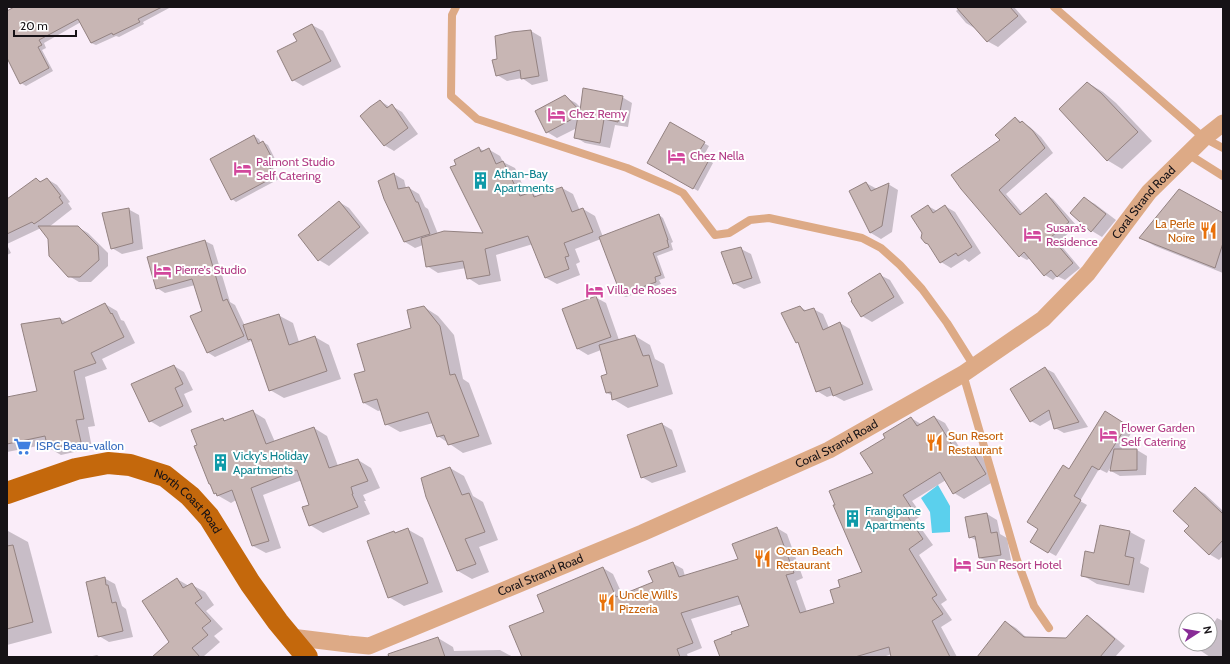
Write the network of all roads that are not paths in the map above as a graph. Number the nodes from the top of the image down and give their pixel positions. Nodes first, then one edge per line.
1 (456, 7) edge
2 (1054, 7) edge
3 (1223, 123) edge
4 (1204, 138) junction
5 (1223, 148) edge
6 (1188, 154) junction
7 (1223, 176) edge
8 (968, 370) junction
9 (7, 493) edge
10 (1049, 628) dead end
11 (290, 637) junction
12 (365, 651) edge
13 (308, 657) edge

1 - 8 lane
2 - 4 lane
3 - 4 street, Coral Strand Road
4 - 5 lane
4 - 6 street, Coral Strand Road
6 - 7 lane
6 - 8 street, Coral Strand Road
8 - 10 lane
8 - 12 street, Coral Strand Road
9 - 11 main road, North Coast Road
11 - 12 street, Coral Strand Road
11 - 13 main road, North Coast Road

